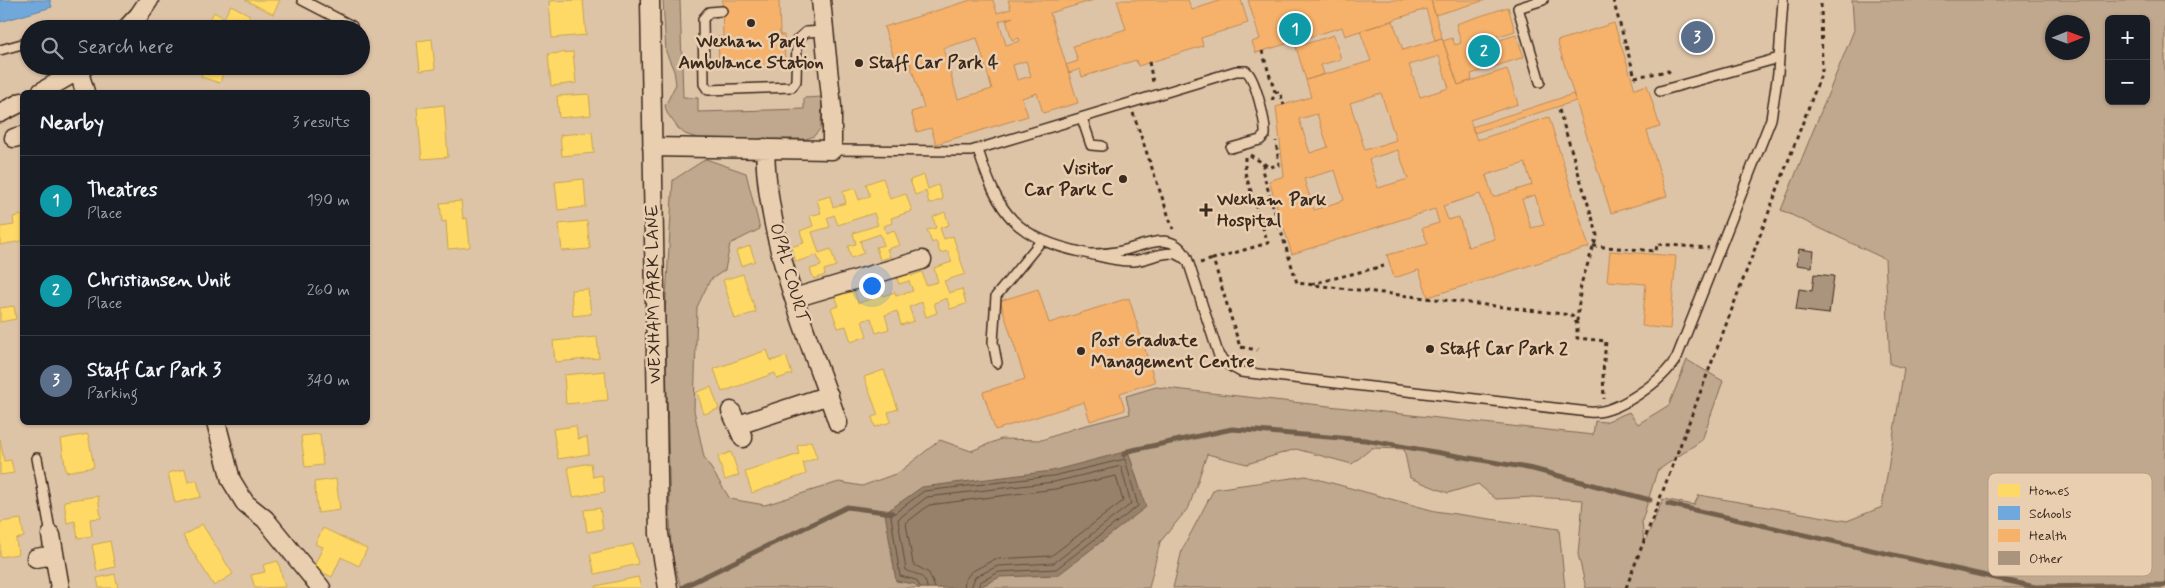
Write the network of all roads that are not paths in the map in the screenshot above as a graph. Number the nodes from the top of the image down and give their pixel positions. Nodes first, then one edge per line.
1 (148, 0) edge
2 (302, 0) edge
3 (650, 0) edge
4 (822, 0) edge
5 (1543, 0) edge
6 (1783, 0) edge
7 (722, 11) dead end
8 (134, 20) edge
9 (340, 20) edge
10 (825, 31) junction
11 (20, 44) edge
12 (0, 50) edge
13 (1779, 58) junction
14 (71, 75) edge
15 (83, 75) edge
16 (1540, 82) dead end
17 (45, 90) edge
18 (84, 90) edge
19 (1660, 92) dead end
20 (20, 103) edge
21 (0, 113) edge
22 (1082, 118) junction
23 (1102, 146) dead end
24 (652, 147) junction
25 (765, 148) junction
26 (1231, 148) dead end
27 (832, 150) junction
28 (978, 150) junction
29 (1042, 240) junction
30 (1090, 254) junction
31 (922, 260) dead end
32 (1189, 263) junction
33 (794, 298) junction
34 (996, 363) dead end
35 (828, 395) junction
36 (838, 423) dead end
37 (217, 425) edge
38 (737, 425) dead end
39 (37, 458) dead end
40 (51, 535) joint
41 (54, 554) junction
42 (36, 558) dead end
43 (60, 588) edge
44 (320, 588) edge
45 (668, 588) edge

1 - 8 street
2 - 9 lane
3 - 24 street, WEXHAM PARK LANE
4 - 10 street
5 - 16 lane
6 - 13 lane
7 - 10 lane
10 - 27 street
11 - 12 lane
13 - 19 lane
13 - 32 lane
14 - 17 street
15 - 18 street
20 - 21 street
22 - 23 lane
22 - 26 lane
22 - 28 lane
24 - 25 street
24 - 45 street, WEXHAM PARK LANE
25 - 27 street
25 - 33 street, OPAL COURT
27 - 28 lane
28 - 29 lane
29 - 30 lane
29 - 34 lane
30 - 32 lane
30 - 32 lane
31 - 33 street
33 - 35 street, OPAL COURT
35 - 36 street, OPAL COURT
35 - 38 street
37 - 44 street
39 - 40 lane
40 - 41 street
41 - 42 street
41 - 43 street

